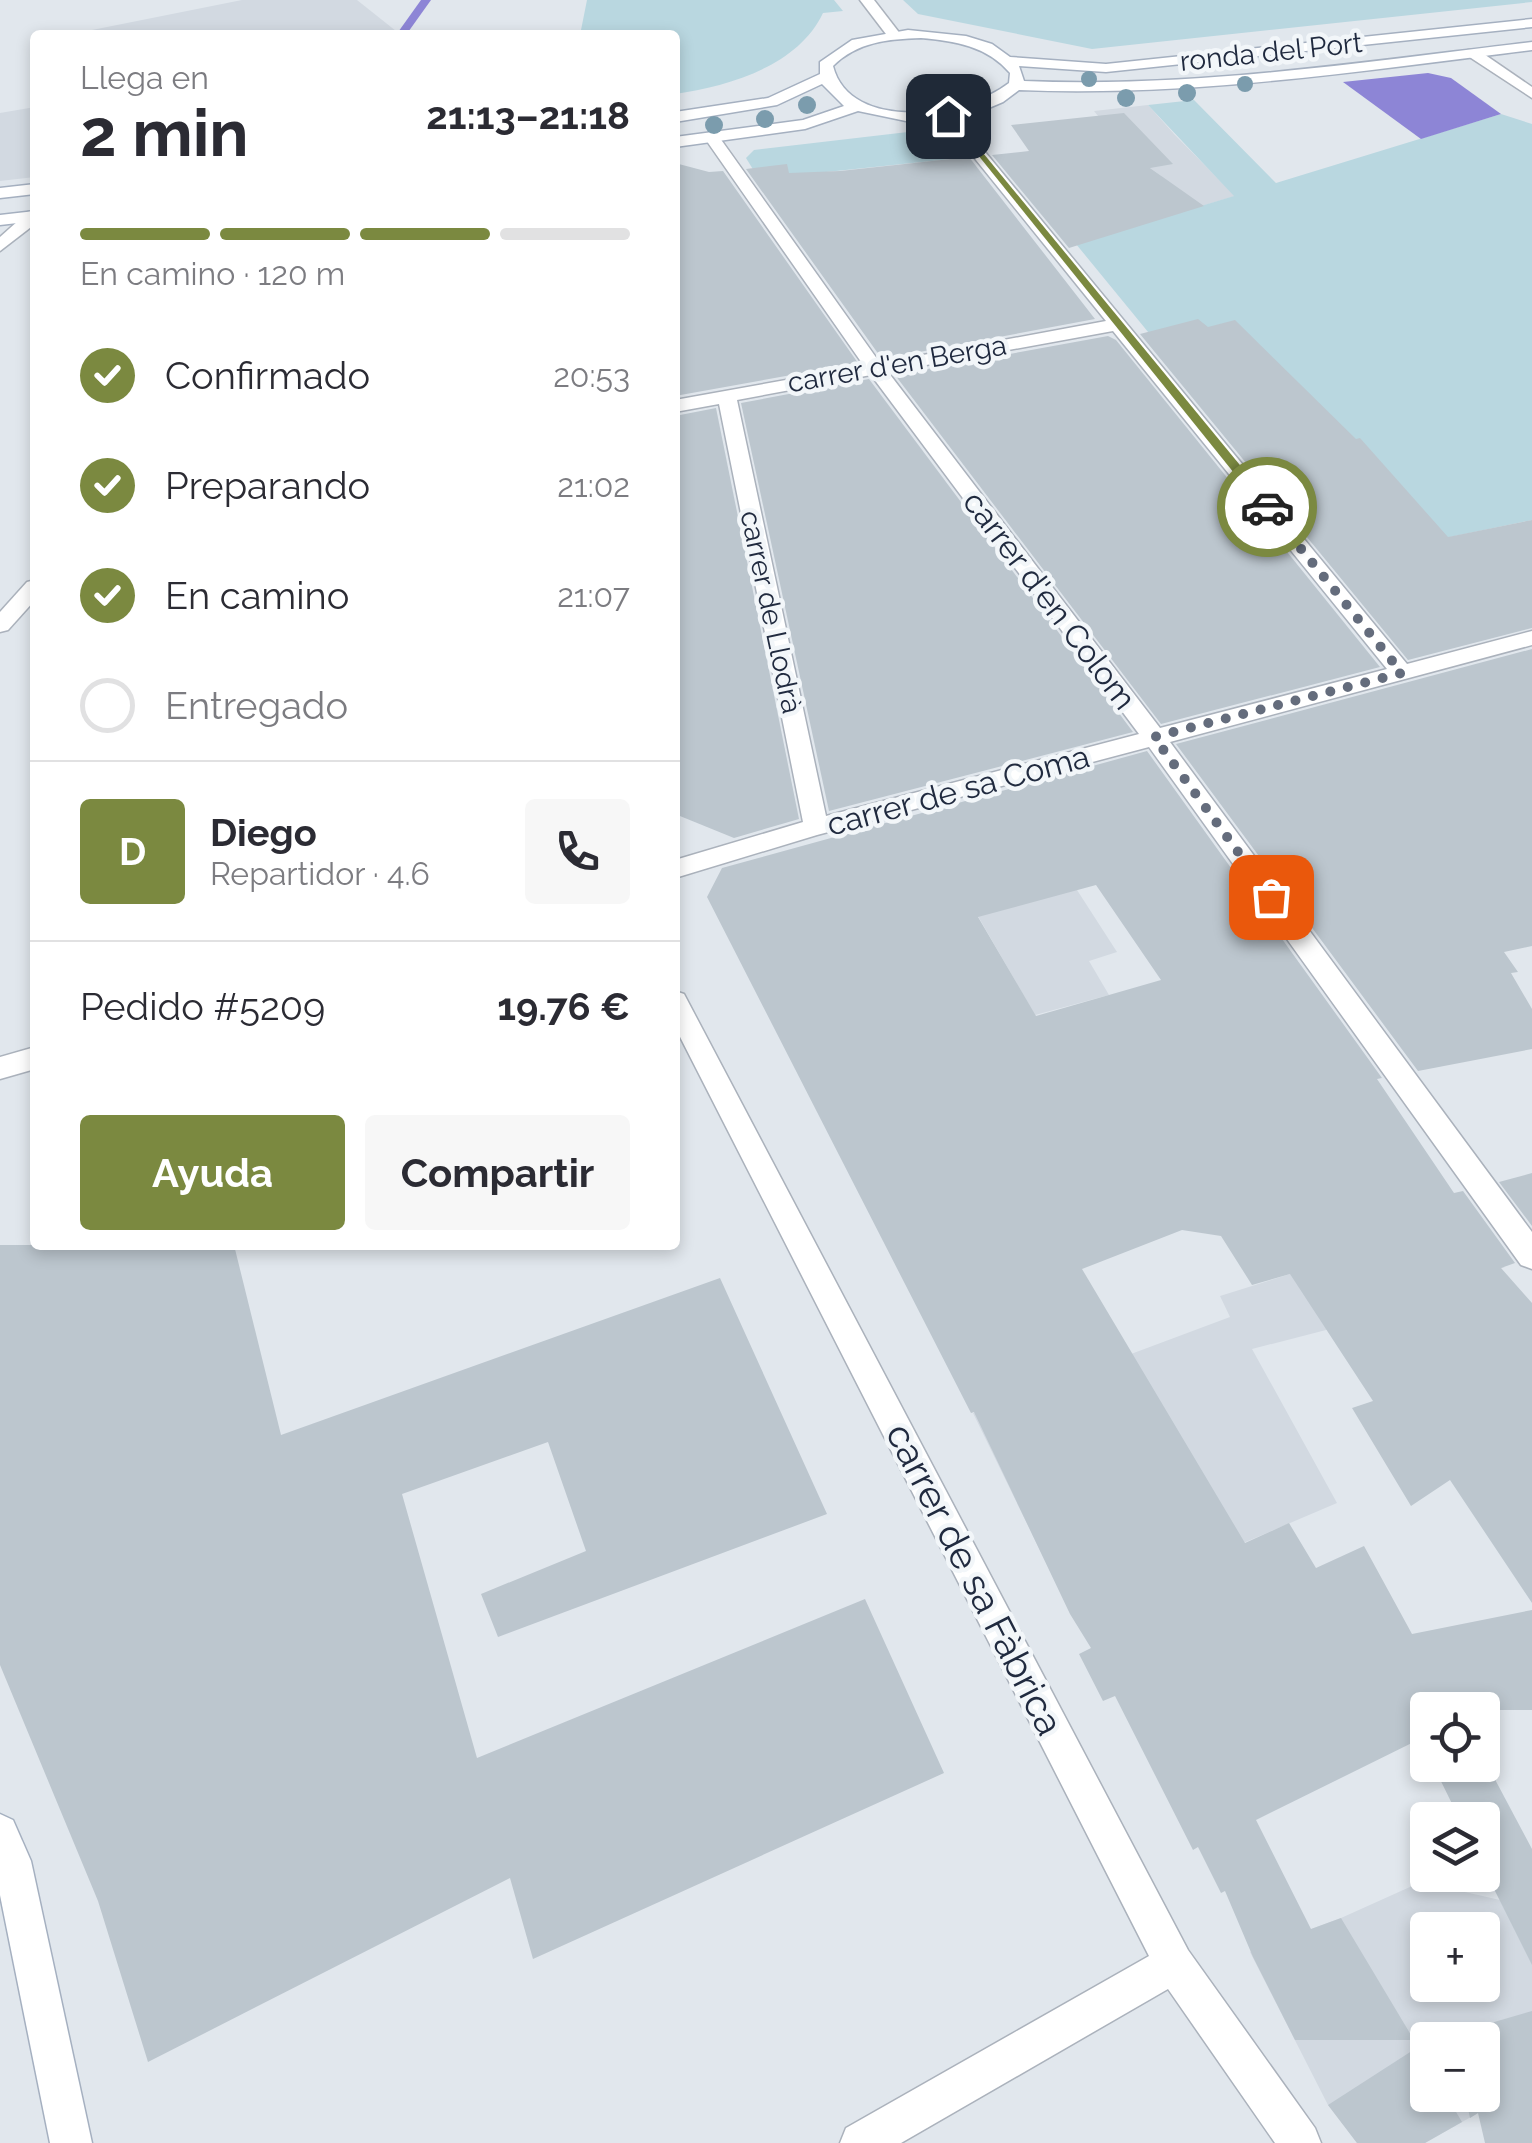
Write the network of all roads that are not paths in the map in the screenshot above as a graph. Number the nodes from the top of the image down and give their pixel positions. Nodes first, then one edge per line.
1 (867, 0) edge
2 (1532, 23) edge
3 (894, 35) junction
4 (1532, 46) edge
5 (1473, 52) junction
6 (1009, 61) junction
7 (824, 77) junction
8 (1016, 86) junction
9 (1532, 94) edge
10 (859, 106) junction
11 (680, 116) edge
12 (948, 116) junction
13 (712, 137) junction
14 (680, 141) edge
15 (30, 190) edge
16 (0, 193) edge
17 (30, 216) edge
18 (0, 220) edge
19 (30, 220) edge
20 (0, 246) edge
21 (1120, 324) junction
22 (874, 366) junction
23 (726, 396) junction
24 (680, 405) edge
25 (30, 593) edge
26 (0, 625) edge
27 (1532, 638) edge
28 (1402, 673) junction
29 (1154, 737) junction
30 (816, 828) junction
31 (680, 868) edge
32 (680, 1010) edge
33 (30, 1059) edge
34 (0, 1068) edge
35 (1532, 1256) edge
36 (0, 1832) edge
37 (1174, 1964) junction
38 (71, 2143) edge
39 (861, 2143) edge
40 (1300, 2143) edge

1 - 3 street
2 - 6 street, ronda del Port
3 - 6 street
3 - 7 street
4 - 5 street, ronda del Port
5 - 8 street, ronda del Port
5 - 9 street
6 - 8 street
7 - 10 street
7 - 11 street
8 - 12 street
10 - 12 street
10 - 13 street
12 - 21 street
13 - 14 street
13 - 22 street, carrer d'en Colom
15 - 16 street
17 - 18 street
19 - 20 street
21 - 22 street, carrer d'en Berga
21 - 28 street
22 - 23 street, carrer d'en Berga
22 - 29 street, carrer d'en Colom
23 - 24 street, carrer d'en Berga
23 - 30 street, carrer de Llodrà
25 - 26 street
27 - 28 street, carrer de sa Coma
28 - 29 street, carrer de sa Coma
29 - 30 street, carrer de sa Coma
29 - 35 street, carrer d'en Colom
30 - 31 street, carrer de sa Coma
32 - 37 street, carrer de sa Fàbrica
33 - 34 street
36 - 38 street
37 - 39 street
37 - 40 street, carrer de sa Fàbrica

